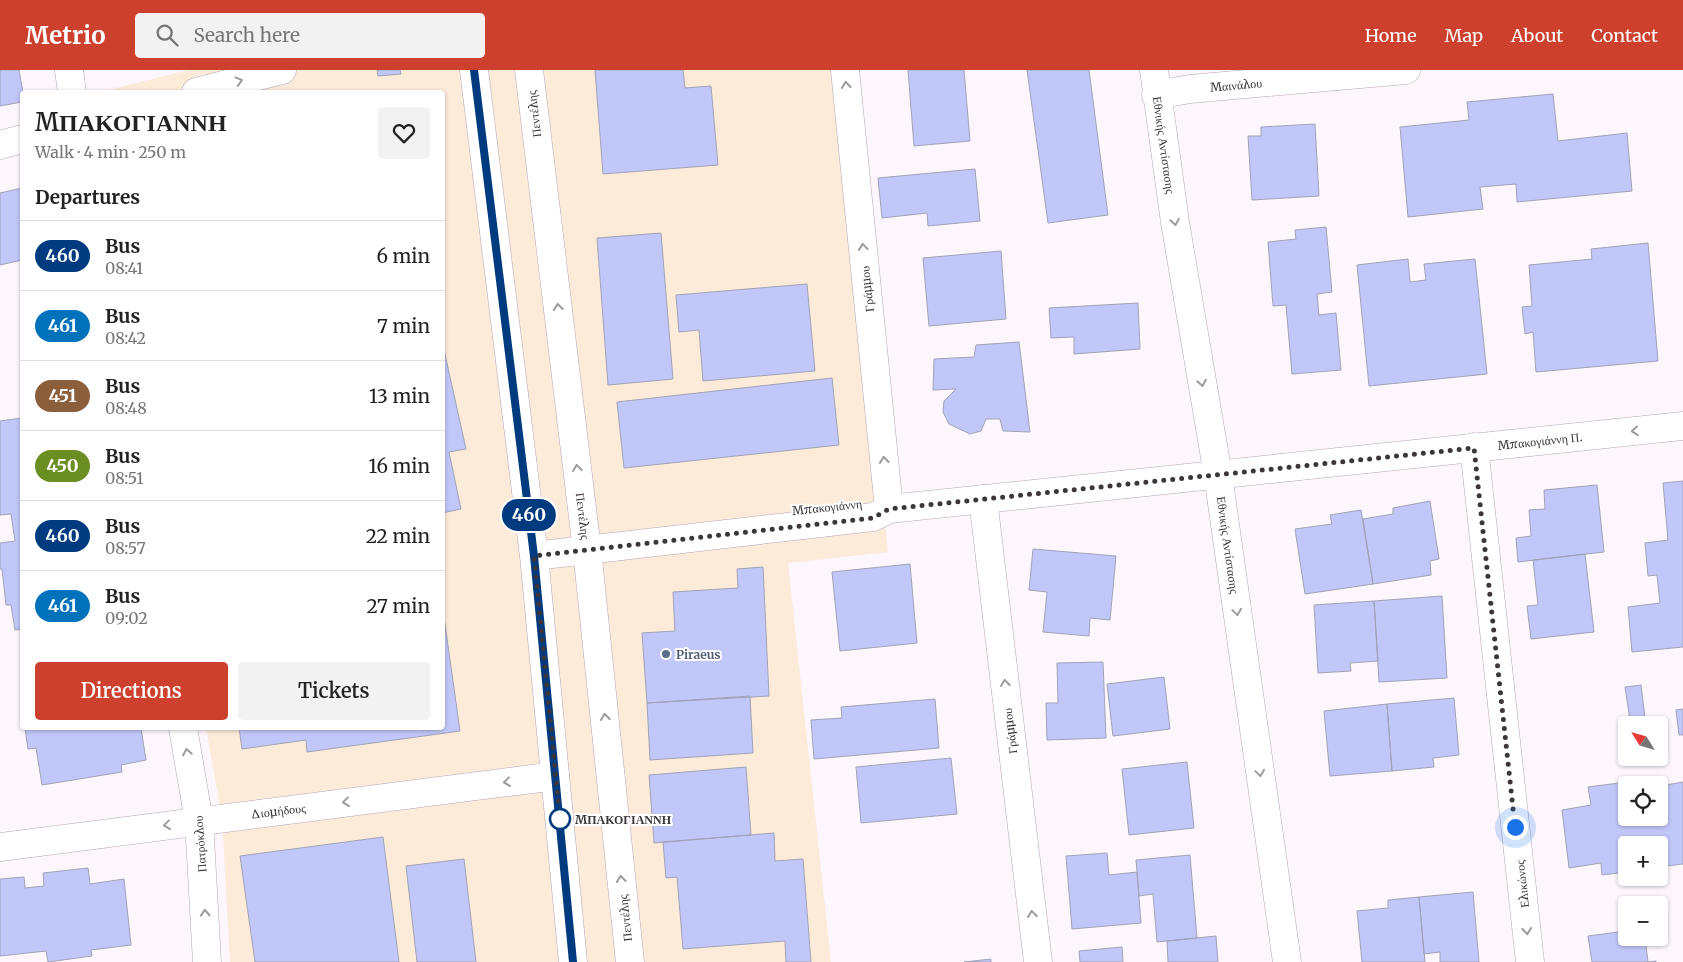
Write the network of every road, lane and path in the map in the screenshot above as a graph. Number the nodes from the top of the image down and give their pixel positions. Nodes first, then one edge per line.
1 (69, 70) edge
2 (282, 70) edge
3 (474, 70) edge
4 (529, 70) edge
5 (845, 70) edge
6 (1406, 70) edge
7 (1155, 82) edge
8 (72, 90) edge
9 (204, 90) edge
10 (20, 140) edge
11 (0, 145) edge
12 (1683, 426) edge
13 (1474, 448) junction
14 (1218, 475) junction
15 (982, 500) junction
16 (889, 509) junction
17 (586, 542) junction
18 (534, 556) junction
19 (183, 730) edge
20 (555, 776) junction
21 (199, 821) junction
22 (0, 846) edge
23 (207, 962) edge
24 (573, 962) edge
25 (630, 962) edge
26 (1038, 962) edge
27 (1287, 962) edge
28 (1530, 962) edge

1 - 8 street
9 -> 2 street
3 - 18 street
17 -> 4 street, Πεντέλης
16 -> 5 street, Γράμμου
6 - 7 street, Μαινάλου
7 -> 14 street, Εθνικής Αντίστασης
10 - 11 street
12 -> 13 street, Μπακογιάννη Π.
13 - 14 street, Μπακογιάννη Π.
13 -> 28 street, Ελικώνος
14 - 15 street, Μπακογιάννη Π.
14 -> 27 street, Εθνικής Αντίστασης
15 - 16 street, Μπακογιάννη Π.
26 -> 15 street, Γράμμου
16 - 17 street, Μπακογιάννη
17 - 18 street, Μπακογιάννη
25 -> 17 street, Πεντέλης
18 - 20 street
21 -> 19 street, Πατρόκλου
20 -> 21 street, Διομήδους
20 - 24 street
21 -> 22 street, Διομήδους
23 -> 21 street, Πατρόκλου

